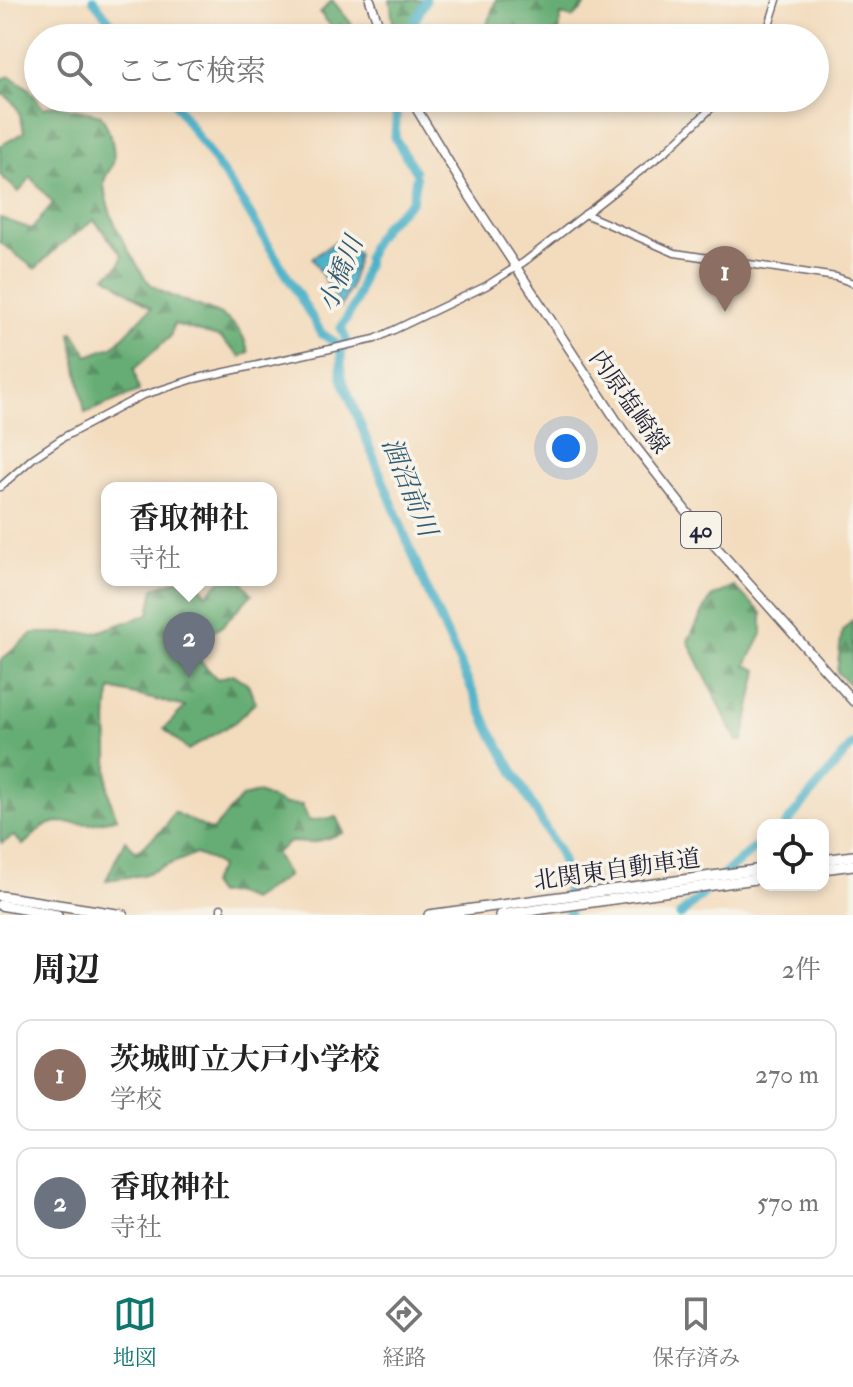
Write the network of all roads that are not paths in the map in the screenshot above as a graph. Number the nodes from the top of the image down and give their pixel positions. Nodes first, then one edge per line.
1 (370, 0) edge
2 (777, 0) edge
3 (378, 24) edge
4 (769, 24) edge
5 (419, 112) edge
6 (708, 112) edge
7 (585, 214) junction
8 (516, 268) junction
9 (853, 283) edge
10 (0, 487) edge
11 (853, 701) edge
12 (853, 856) edge
13 (829, 859) edge
14 (853, 865) edge
15 (829, 868) edge
16 (757, 871) edge
17 (740, 877) junction
18 (757, 878) edge
19 (0, 896) edge
20 (0, 905) edge
21 (57, 915) edge
22 (123, 915) edge
23 (429, 915) edge
24 (500, 915) edge

1 - 3 main road
2 - 4 street
5 - 8 main road, 内原塩崎線 / 40
6 - 7 street
7 - 8 street
7 - 9 street
8 - 10 street
8 - 11 main road, 内原塩崎線 / 40
12 - 13 highway
14 - 15 highway
16 - 17 highway, 北関東自動車道
17 - 18 highway, 北関東自動車道
17 - 23 highway, 北関東自動車道
17 - 24 highway, 北関東自動車道
19 - 22 highway
20 - 21 highway

